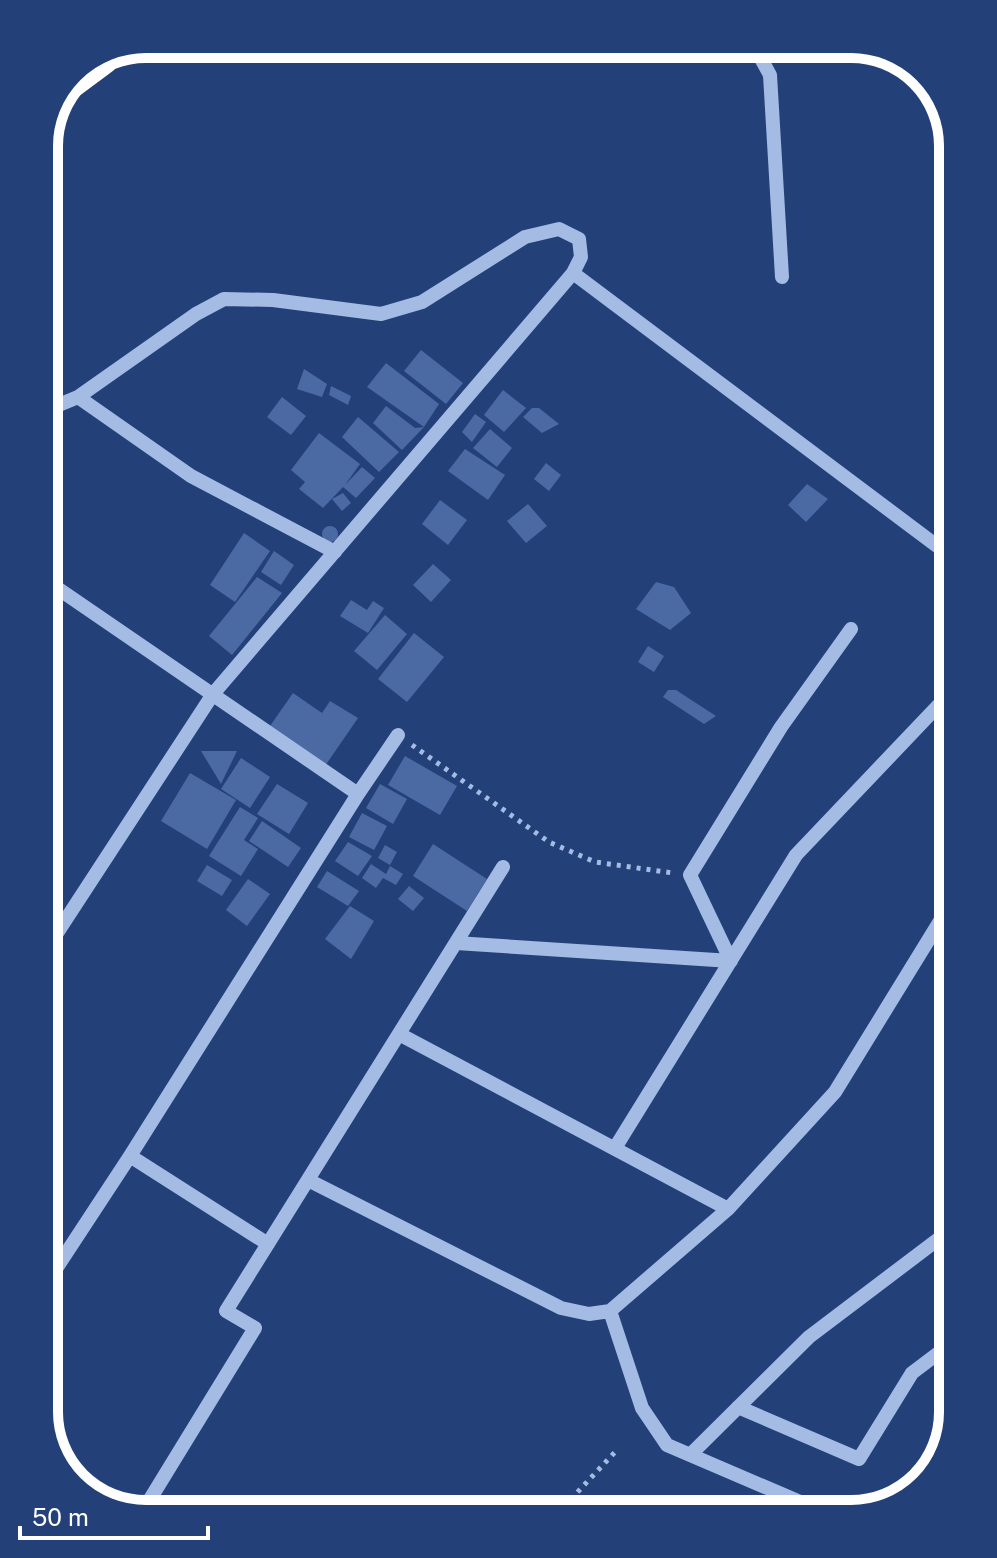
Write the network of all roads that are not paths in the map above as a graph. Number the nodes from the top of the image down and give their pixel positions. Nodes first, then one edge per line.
1 (761, 58) edge
2 (573, 273) junction
3 (782, 277) dead end
4 (78, 397) junction
5 (58, 405) edge
6 (939, 548) edge
7 (335, 552) junction
8 (58, 589) edge
9 (851, 629) dead end
10 (213, 694) junction
11 (939, 705) edge
12 (398, 735) road end
13 (358, 794) junction
14 (503, 867) dead end
15 (939, 923) edge
16 (58, 931) edge
17 (456, 943) junction
18 (731, 961) junction
19 (399, 1034) junction
20 (615, 1148) junction
21 (130, 1156) junction
22 (308, 1180) junction
23 (728, 1209) junction
24 (939, 1239) edge
25 (268, 1244) junction
26 (58, 1266) edge
27 (610, 1311) junction
28 (939, 1353) edge
29 (738, 1407) junction
30 (690, 1455) junction
31 (150, 1500) edge
32 (795, 1500) edge

1 - 3 street
2 - 4 street
2 - 6 street
2 - 7 street
4 - 5 street
4 - 7 street
7 - 10 street
8 - 10 street
9 - 18 street
10 - 13 street
10 - 16 street
11 - 18 street
12 - 13 street
13 - 21 street
14 - 17 street
15 - 23 street
17 - 18 street
17 - 19 street
18 - 20 street
19 - 20 street
19 - 22 street
20 - 23 street
21 - 25 street
21 - 26 street
22 - 25 street
22 - 27 street
23 - 27 street
24 - 29 street
25 - 31 street
27 - 30 street
28 - 29 street
29 - 30 street
30 - 32 street

